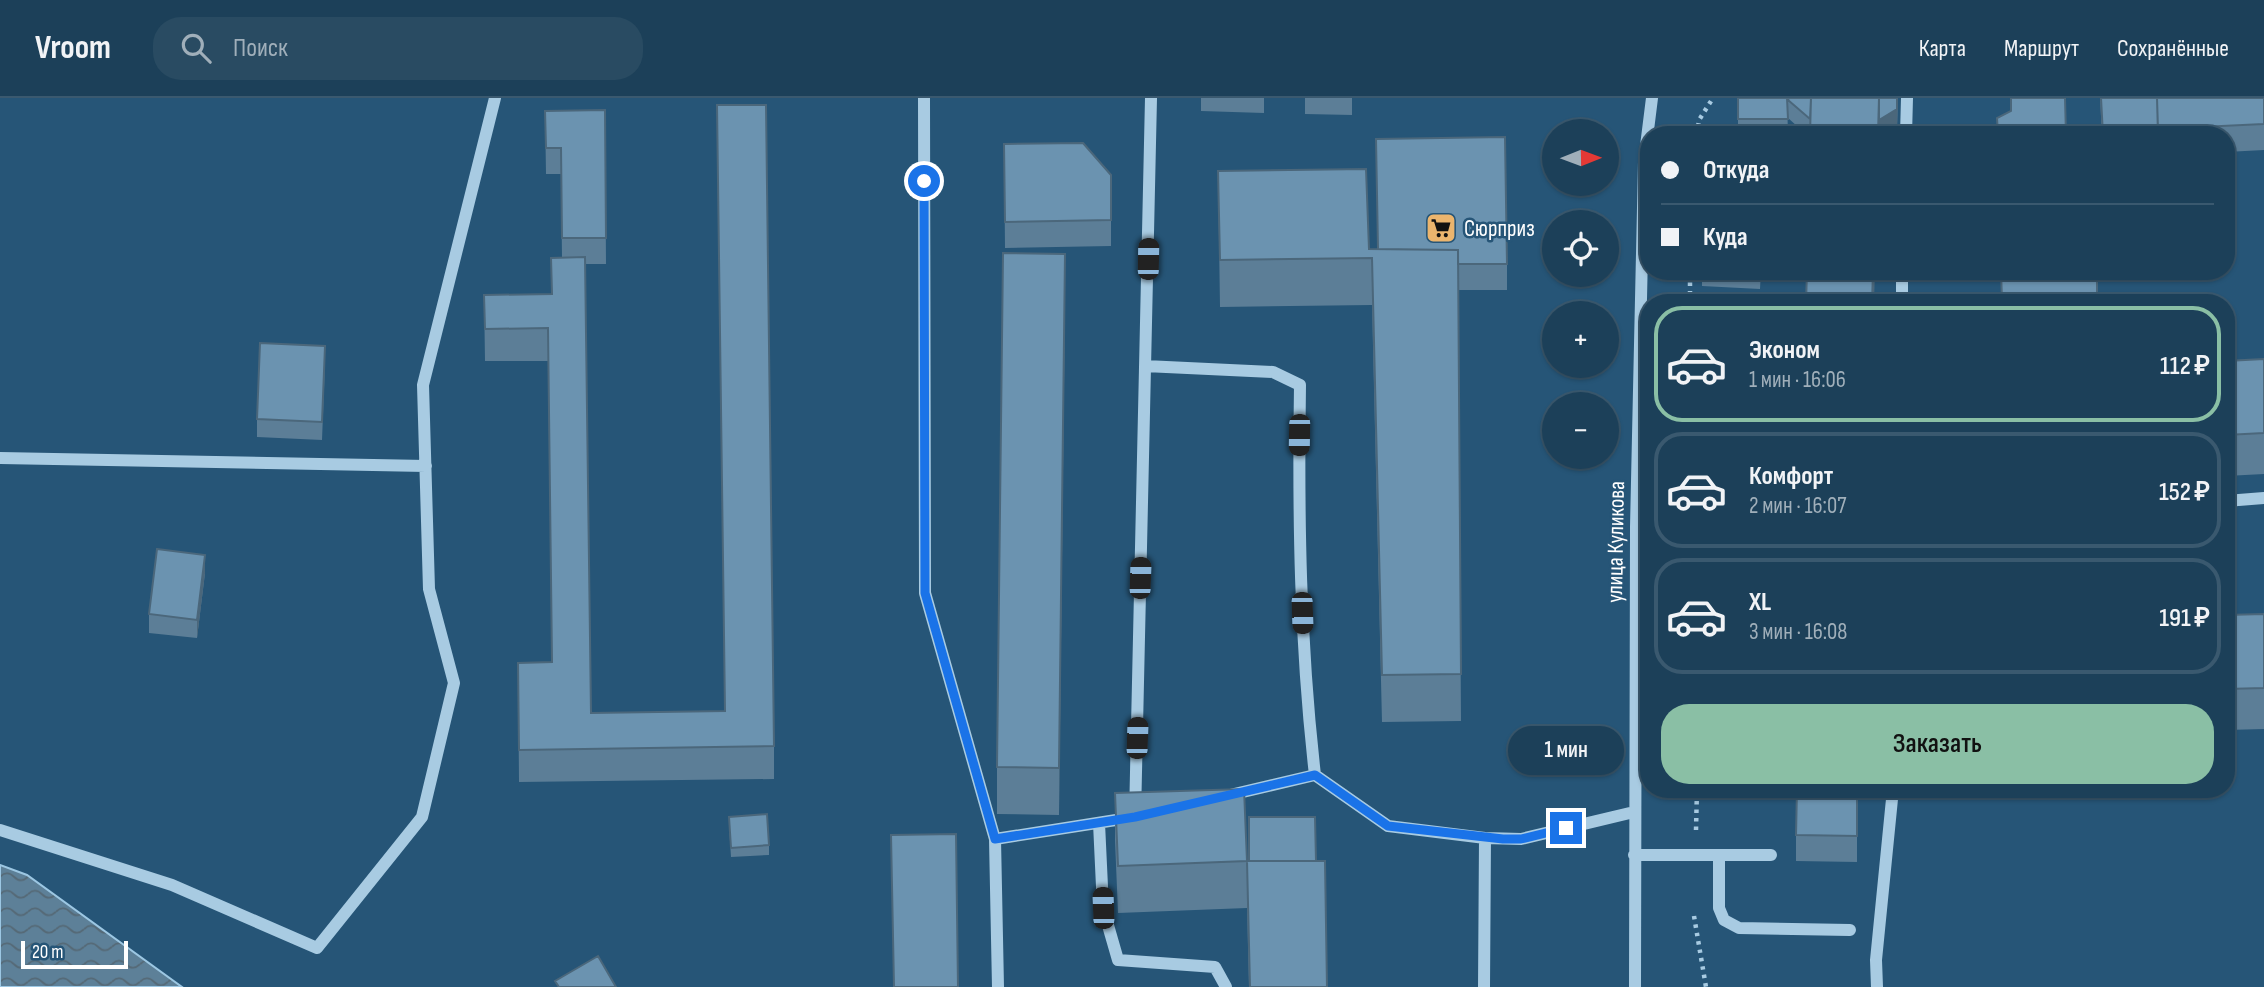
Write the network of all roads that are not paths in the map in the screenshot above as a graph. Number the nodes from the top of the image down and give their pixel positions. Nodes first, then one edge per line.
1 (495, 98) edge
2 (924, 98) edge
3 (1152, 98) edge
4 (1652, 98) edge
5 (1908, 98) edge
6 (1649, 126) edge
7 (1906, 126) edge
8 (1145, 366) junction
9 (1640, 430) edge
10 (0, 458) edge
11 (426, 466) junction
12 (2264, 498) edge
13 (2235, 501) edge
14 (1315, 775) junction
15 (1892, 798) edge
16 (1212, 799) edge
17 (1634, 812) junction
18 (1100, 823) junction
19 (0, 830) edge
20 (1485, 838) junction
21 (995, 839) junction
22 (1634, 855) junction
23 (1719, 855) junction
24 (1770, 855) dead end
25 (1850, 930) dead end
26 (998, 987) edge
27 (1226, 987) edge
28 (1484, 987) edge
29 (1635, 987) edge
30 (1877, 987) edge

1 - 11 street
2 - 21 street
3 - 8 street
4 - 6 street, улица Куликова
5 - 7 street
8 - 14 street
8 - 18 street
9 - 17 street, улица Куликова
10 - 11 street
11 - 19 street
12 - 13 street
14 - 16 street
14 - 20 street
15 - 30 street
17 - 20 street
17 - 22 street, улица Куликова
18 - 21 street
18 - 27 street
20 - 28 street
21 - 26 street
22 - 23 street
22 - 29 street, улица Куликова
23 - 24 street
23 - 25 street

